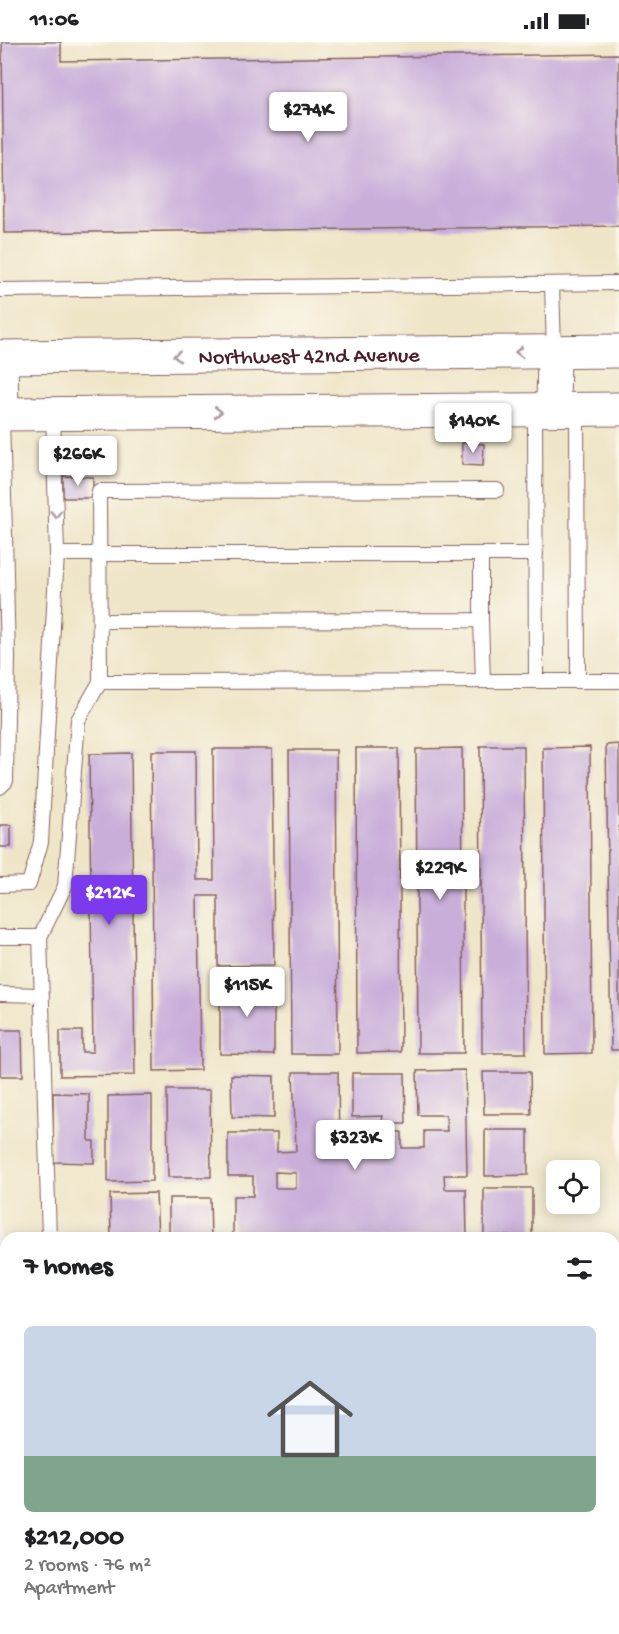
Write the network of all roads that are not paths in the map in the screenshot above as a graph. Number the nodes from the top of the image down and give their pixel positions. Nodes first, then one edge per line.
1 (619, 283) edge
2 (552, 284) junction
3 (0, 290) edge
4 (554, 351) junction
5 (619, 351) edge
6 (1, 357) edge
7 (555, 409) junction
8 (619, 409) edge
9 (1, 414) edge
10 (53, 414) junction
11 (2, 477) edge
12 (497, 490) dead end
13 (3, 540) edge
14 (57, 554) junction
15 (481, 554) junction
16 (536, 554) junction
17 (100, 555) junction
18 (4, 602) edge
19 (481, 620) junction
20 (100, 621) junction
21 (4, 657) edge
22 (483, 681) junction
23 (536, 681) junction
24 (578, 681) junction
25 (619, 681) edge
26 (100, 682) junction
27 (3, 727) edge
28 (0, 787) edge
29 (0, 885) edge
30 (0, 937) edge
31 (40, 937) junction
32 (0, 994) edge
33 (42, 995) junction
34 (49, 1232) edge

1 - 2 lane
2 - 3 lane
2 - 4 lane
4 - 5 main road, Northwest 42nd Avenue
4 -> 6 main road, Northwest 42nd Avenue
4 - 7 main road
6 - 9 main road
7 - 8 main road
10 -> 7 main road
7 - 16 lane
7 - 24 lane
9 - 10 main road
9 - 11 lane
10 -> 14 lane
11 - 13 lane
12 - 17 lane
13 - 18 lane
14 - 17 lane
14 - 29 lane
15 - 16 lane
15 - 17 lane
15 - 19 lane
16 - 23 lane
17 - 20 lane
18 - 21 lane
19 - 20 lane
19 - 22 lane
20 - 26 lane
21 - 27 lane
22 - 23 lane
22 - 26 lane
23 - 24 lane
24 - 25 lane
26 - 31 lane
27 - 28 lane
30 - 31 lane
31 - 33 lane
32 - 33 lane
33 - 34 lane

